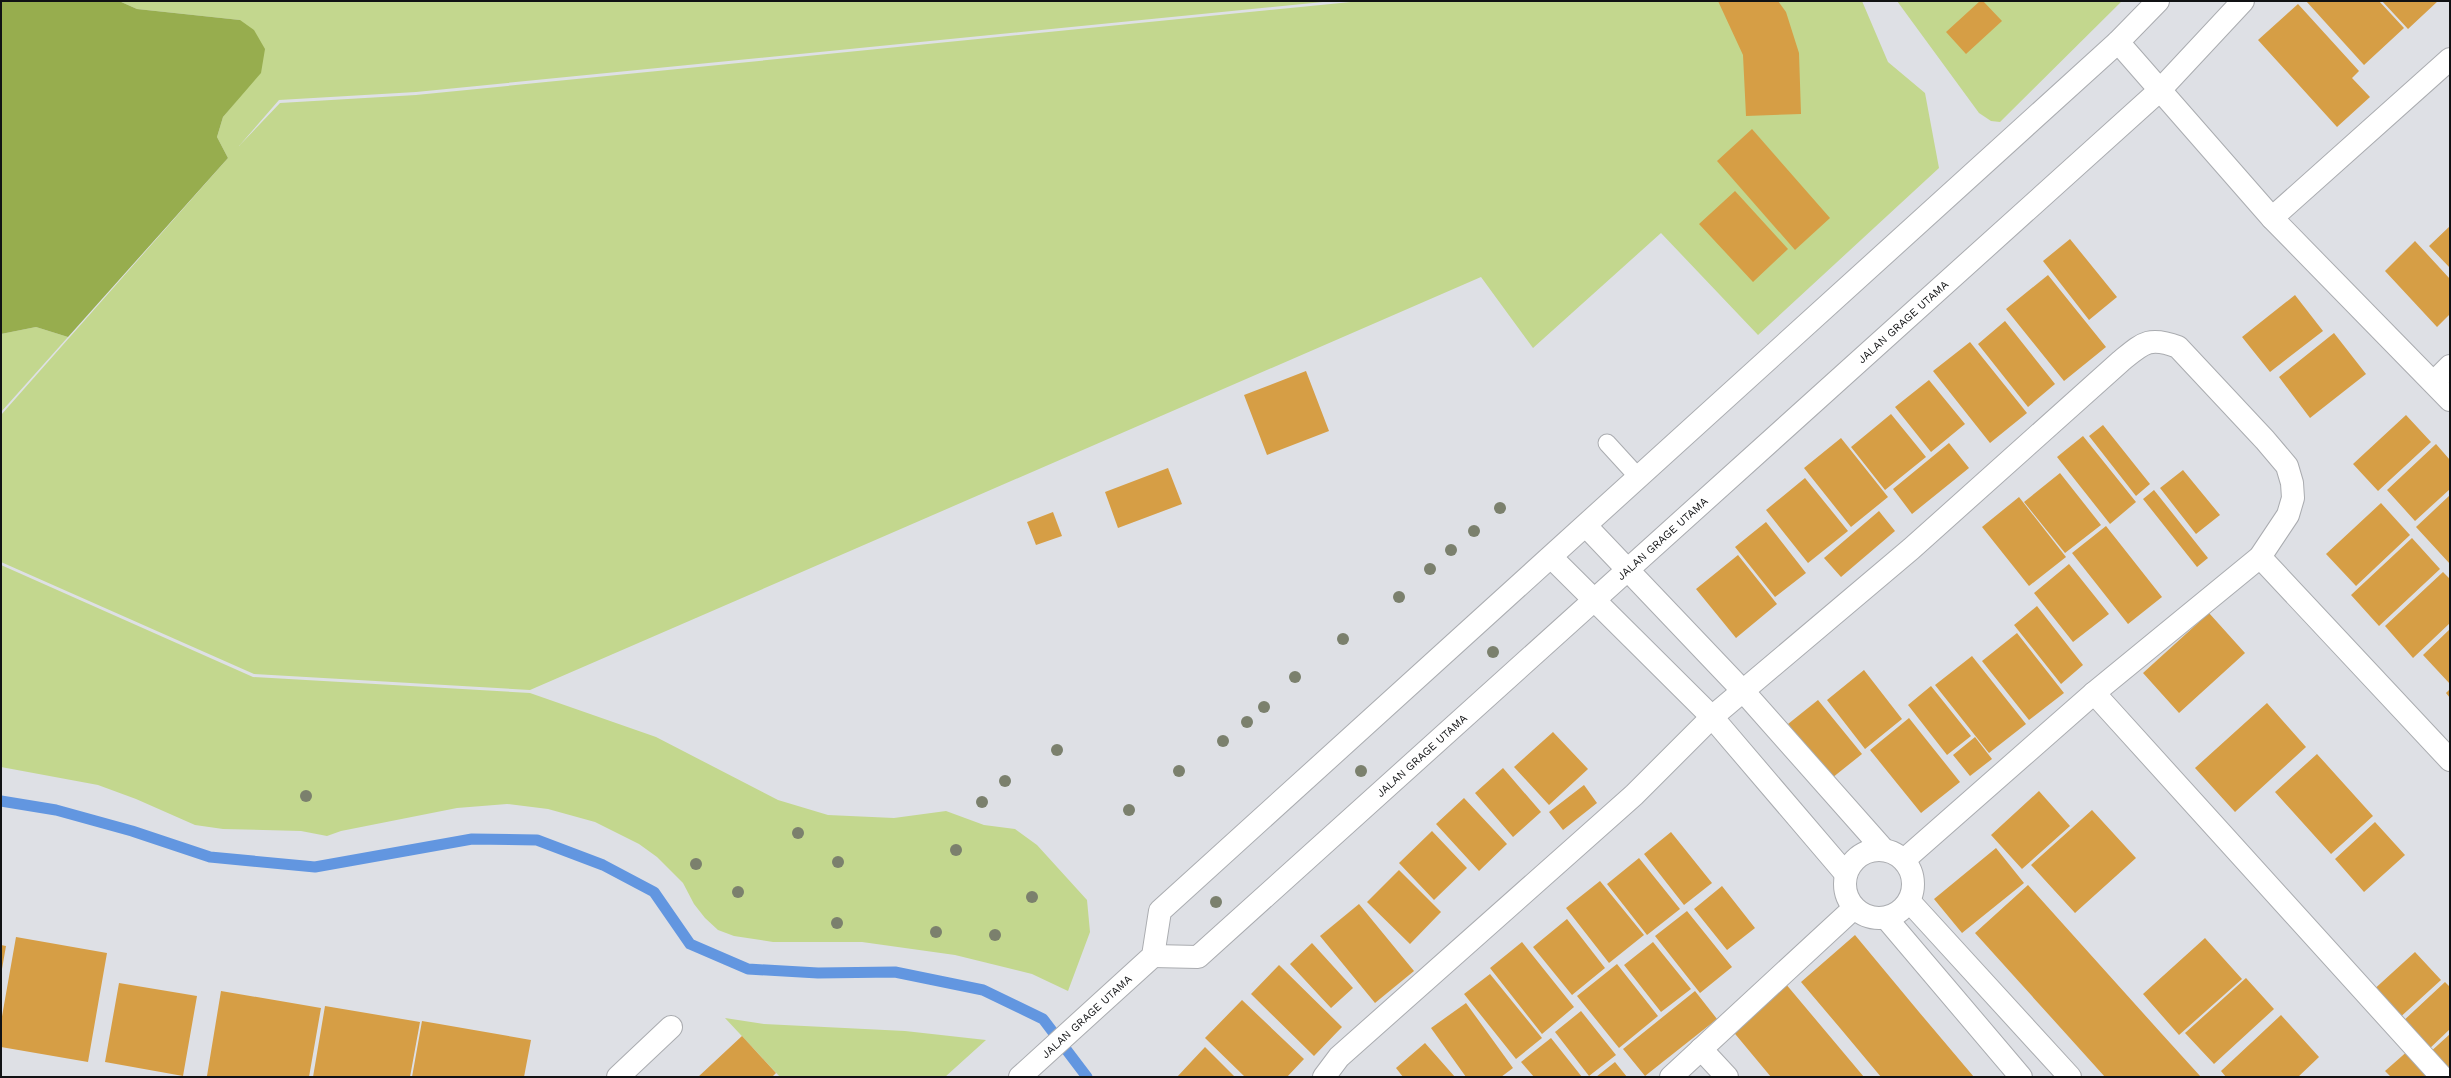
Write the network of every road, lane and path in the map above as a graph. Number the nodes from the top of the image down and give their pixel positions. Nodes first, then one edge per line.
1 (2158, 1) edge
2 (2243, 1) edge
3 (2118, 42) junction
4 (2450, 59) edge
5 (2160, 90) junction
6 (2272, 218) junction
7 (2450, 366) edge
8 (2434, 382) junction
9 (2450, 400) edge
10 (1607, 443) dead end
11 (1639, 478) junction
12 (1586, 526) junction
13 (2260, 557) junction
14 (1552, 558) junction
15 (1628, 570) junction
16 (1595, 600) junction
17 (1744, 692) junction
18 (2094, 693) junction
19 (1712, 717) junction
20 (2450, 760) edge
21 (1884, 850) junction
22 (1904, 860) junction
23 (1846, 874) junction
24 (1909, 901) junction
25 (1854, 908) junction
26 (1886, 918) junction
27 (1153, 956) junction
28 (671, 1027) dead end
29 (1701, 1048) junction
30 (1025, 1073) edge
31 (618, 1077) edge
32 (1324, 1077) edge
33 (1671, 1077) edge
34 (1727, 1077) edge
35 (2021, 1077) edge
36 (2070, 1077) edge
37 (2442, 1077) edge

1 - 3 street
2 - 5 street, JALAN GRAGE UTAMA
3 - 5 street
3 - 11 street
4 - 6 street
5 - 6 street
5 - 15 street, JALAN GRAGE UTAMA
6 - 8 street
7 - 8 street
8 - 9 street
10 - 11 lane
11 - 12 street
12 - 14 street
12 - 15 street
13 - 17 street
13 - 18 street
13 - 20 street
14 - 16 street
14 - 27 street
15 - 16 street, JALAN GRAGE UTAMA
15 - 17 street
16 - 19 street
16 - 27 street, JALAN GRAGE UTAMA
17 - 19 street
17 - 21 street
18 - 22 street
18 - 37 street
19 - 23 street
19 - 32 street
21 - 22 street
21 - 23 street
22 - 24 street
23 - 25 street
24 - 26 street
24 - 36 street
25 - 26 street
25 - 29 street
26 - 35 street
27 - 30 street, JALAN GRAGE UTAMA
28 - 31 street
29 - 33 street
29 - 34 street

